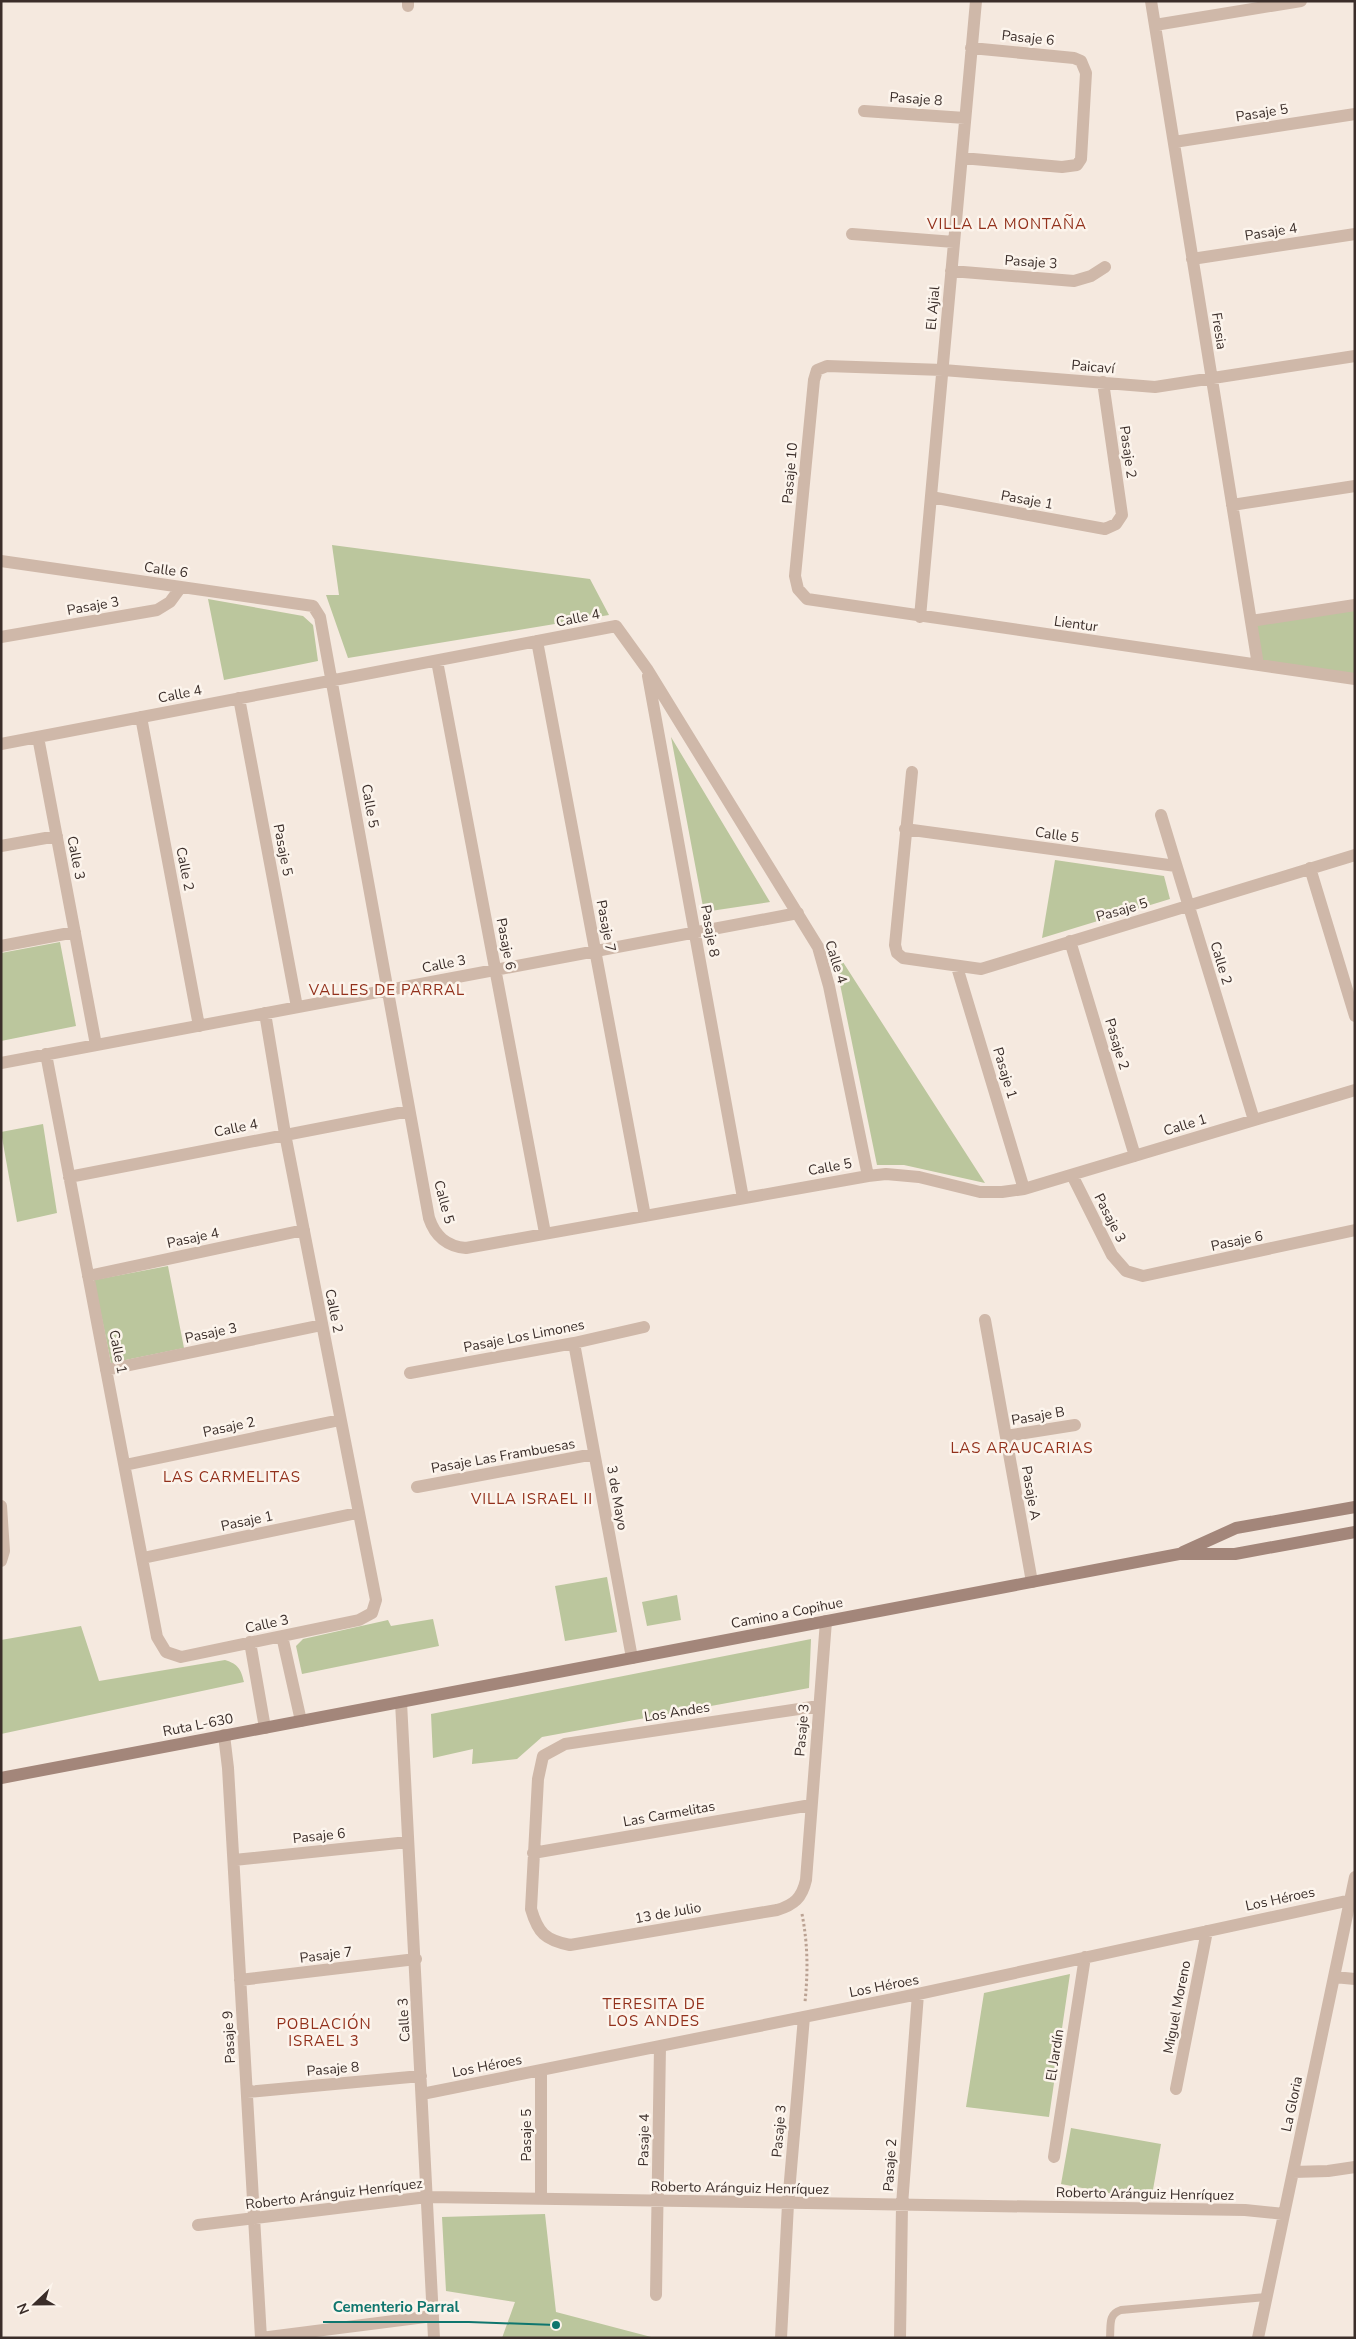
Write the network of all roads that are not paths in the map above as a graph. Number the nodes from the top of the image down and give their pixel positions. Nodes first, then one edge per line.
1 (976, 1) edge
2 (1151, 1) edge
3 (1301, 1) edge
4 (1155, 25) junction
5 (971, 48) junction
6 (864, 111) dead end
7 (1355, 114) edge
8 (965, 118) junction
9 (1174, 142) junction
10 (962, 158) junction
11 (852, 234) dead end
12 (1355, 234) edge
13 (954, 242) junction
14 (1192, 260) junction
15 (1105, 267) dead end
16 (951, 271) junction
17 (1355, 356) edge
18 (827, 366) joint
19 (943, 370) junction
20 (1212, 379) junction
21 (1103, 382) junction
22 (1355, 486) edge
23 (931, 497) junction
24 (1232, 505) junction
25 (1116, 524) joint
26 (1, 561) edge
27 (181, 587) junction
28 (798, 589) joint
29 (1355, 605) edge
30 (320, 617) joint
31 (920, 617) junction
32 (1250, 621) junction
33 (1, 637) edge
34 (537, 642) junction
35 (437, 660) junction
36 (1258, 665) junction
37 (647, 670) junction
38 (1355, 679) edge
39 (332, 681) junction
40 (239, 698) junction
41 (141, 717) junction
42 (38, 736) junction
43 (1, 744) edge
44 (912, 772) dead end
45 (1161, 815) dead end
46 (906, 829) junction
47 (57, 836) junction
48 (1, 846) edge
49 (1355, 855) edge
50 (1176, 866) junction
51 (1310, 868) junction
52 (1188, 906) junction
53 (798, 914) junction
54 (75, 932) junction
55 (695, 933) junction
56 (1070, 941) junction
57 (1, 946) edge
58 (596, 951) junction
59 (956, 967) junction
60 (496, 970) junction
61 (388, 990) junction
62 (297, 1007) junction
63 (265, 1013) junction
64 (1355, 1016) edge
65 (199, 1026) junction
66 (96, 1045) junction
67 (46, 1054) junction
68 (1, 1063) edge
69 (1355, 1090) edge
70 (409, 1111) junction
71 (1254, 1120) junction
72 (285, 1134) junction
73 (1135, 1156) junction
74 (1072, 1175) junction
75 (69, 1176) junction
76 (868, 1176) junction
77 (1024, 1189) junction
78 (743, 1198) junction
79 (645, 1216) junction
80 (304, 1230) junction
81 (1355, 1230) edge
82 (545, 1234) junction
83 (1126, 1271) joint
84 (88, 1276) junction
85 (985, 1320) dead end
86 (322, 1325) junction
87 (644, 1327) dead end
88 (574, 1343) junction
89 (106, 1370) junction
90 (410, 1373) dead end
91 (340, 1420) junction
92 (1075, 1425) dead end
93 (1006, 1436) junction
94 (594, 1454) junction
95 (125, 1465) junction
96 (417, 1487) dead end
97 (1, 1506) edge
98 (1355, 1507) edge
99 (357, 1513) junction
100 (1355, 1532) edge
101 (1179, 1554) junction
102 (143, 1558) junction
103 (1, 1561) edge
104 (1032, 1582) junction
105 (372, 1612) joint
106 (826, 1621) junction
107 (282, 1636) junction
108 (250, 1642) junction
109 (166, 1652) joint
110 (632, 1658) junction
111 (401, 1702) junction
112 (819, 1706) junction
113 (301, 1721) junction
114 (265, 1728) junction
115 (224, 1735) junction
116 (1, 1778) edge
117 (810, 1805) junction
118 (408, 1842) junction
119 (533, 1853) junction
120 (234, 1860) junction
121 (1355, 1877) edge
122 (798, 1899) joint
123 (1351, 1900) junction
124 (1207, 1930) junction
125 (1085, 1957) junction
126 (416, 1959) junction
127 (1334, 1977) junction
128 (1355, 1979) edge
129 (240, 1980) junction
130 (918, 1994) junction
131 (804, 2017) junction
132 (660, 2046) junction
133 (541, 2070) junction
134 (421, 2076) junction
135 (1176, 2089) dead end
136 (247, 2092) junction
137 (422, 2094) junction
138 (1054, 2157) dead end
139 (1355, 2167) edge
140 (1293, 2172) junction
141 (427, 2198) junction
142 (541, 2199) junction
143 (658, 2202) junction
144 (788, 2204) junction
145 (902, 2204) junction
146 (1284, 2214) junction
147 (254, 2217) junction
148 (198, 2225) dead end
149 (656, 2295) dead end
150 (1266, 2297) junction
151 (433, 2316) junction
152 (261, 2338) edge
153 (434, 2338) edge
154 (781, 2338) edge
155 (900, 2338) edge
156 (1110, 2338) edge
157 (1258, 2338) edge

1 - 5 street, El Ajial
2 - 4 street, Fresia
3 - 4 street
4 - 9 street, Fresia
5 - 8 street, El Ajial
5 - 10 street, Pasaje 6
6 - 8 street, Pasaje 8
7 - 9 street, Pasaje 5
8 - 10 street, El Ajial
9 - 14 street, Fresia
10 - 13 street, El Ajial
11 - 13 street
12 - 14 street, Pasaje 4
13 - 16 street, El Ajial
14 - 20 street, Fresia
15 - 16 street, Pasaje 3
16 - 19 street, El Ajial
17 - 20 street, Paicaví
18 - 19 street, Paicaví
18 - 28 street, Pasaje 10
19 - 21 street, Paicaví
19 - 23 street, El Ajial
20 - 21 street, Paicaví
20 - 24 street, Fresia
21 - 25 street, Pasaje 2
22 - 24 street
23 - 25 street, Pasaje 1
23 - 31 street, El Ajial
24 - 32 street, Fresia
26 - 27 street, Calle 6
27 - 30 street, Calle 6
27 - 33 street, Pasaje 3
28 - 31 street, Lientur
29 - 32 street
30 - 39 street, Calle 5
31 - 36 street, Lientur
32 - 36 street, Fresia
34 - 35 street, Calle 4
34 - 37 street, Calle 4
34 - 58 street, Pasaje 7
35 - 39 street, Calle 4
35 - 60 street, Pasaje 6
36 - 38 street, Lientur
37 - 53 street, Calle 4
37 - 55 street, Pasaje 8
39 - 40 street, Calle 4
39 - 61 street, Calle 5
40 - 41 street, Calle 4
40 - 62 street, Pasaje 5
41 - 42 street, Calle 4
41 - 65 street, Calle 2
42 - 43 street, Calle 4
42 - 47 street, Calle 3
44 - 46 street
45 - 50 street, Calle 2
46 - 50 street, Calle 5
46 - 59 street, Pasaje 5
47 - 48 street
47 - 54 street, Calle 3
49 - 51 street, Pasaje 5
50 - 52 street, Calle 2
51 - 52 street, Pasaje 5
51 - 64 street
52 - 56 street, Pasaje 5
52 - 71 street, Calle 2
53 - 55 street, Calle 3
53 - 76 street, Calle 4
54 - 57 street
54 - 66 street, Calle 3
55 - 58 street, Calle 3
55 - 78 street, Pasaje 8
56 - 59 street, Pasaje 5
56 - 73 street, Pasaje 2
58 - 60 street, Calle 3
58 - 79 street, Pasaje 7
59 - 77 street, Pasaje 1
60 - 61 street, Calle 3
60 - 82 street, Pasaje 6
61 - 62 street, Calle 3
61 - 70 street, Calle 5
62 - 63 street, Calle 3
63 - 65 street, Calle 3
63 - 72 street, Calle 2
65 - 66 street, Calle 3
66 - 67 street, Calle 3
67 - 68 street, Calle 3
67 - 75 street, Calle 1
69 - 71 street, Calle 1
70 - 72 street, Calle 4
70 - 82 street, Calle 5
71 - 73 street, Calle 1
72 - 75 street, Calle 4
72 - 80 street, Calle 2
73 - 74 street, Calle 1
74 - 77 street, Calle 1
74 - 83 street, Pasaje 3
75 - 84 street, Calle 1
76 - 77 street, Calle 5
76 - 78 street, Calle 5
78 - 79 street, Calle 5
79 - 82 street, Calle 5
80 - 84 street, Pasaje 4
80 - 86 street, Calle 2
81 - 83 street, Pasaje 6
84 - 89 street, Calle 1
85 - 93 street, Pasaje A
86 - 89 street, Pasaje 3
86 - 91 street, Calle 2
87 - 88 street, Pasaje Los Limones
88 - 90 street, Pasaje Los Limones
88 - 94 street, 3 de Mayo
89 - 95 street, Calle 1
91 - 95 street, Pasaje 2
91 - 99 street, Calle 2
92 - 93 street, Pasaje B
93 - 104 street, Pasaje A
94 - 96 street, Pasaje Las Frambuesas
94 - 110 street, 3 de Mayo
95 - 102 street, Calle 1
97 - 103 street
98 - 101 street
99 - 102 street, Pasaje 1
99 - 105 street, Calle 2
100 - 101 street
101 - 104 street, Camino a Copihue
102 - 109 street, Calle 1
104 - 106 street, Camino a Copihue
105 - 107 street, Calle 3
106 - 110 street, Camino a Copihue
106 - 112 street, Pasaje 3
107 - 108 street, Calle 3
107 - 113 street
108 - 109 street, Calle 3
108 - 114 street
110 - 111 street, Camino a Copihue
111 - 113 street, Ruta L-630
111 - 118 street, Calle 3
112 - 117 street, Pasaje 3
112 - 119 street, Los Andes
113 - 114 street, Ruta L-630
114 - 115 street, Ruta L-630
115 - 116 street, Ruta L-630
115 - 120 street, Pasaje 9
117 - 119 street, Las Carmelitas
117 - 122 street, Pasaje 3
118 - 120 street, Pasaje 6
118 - 126 street, Calle 3
119 - 122 street, 13 de Julio
120 - 129 street, Pasaje 9
121 - 123 street, La Gloria
123 - 124 street, Los Héroes
123 - 127 street, La Gloria
124 - 125 street, Los Héroes
124 - 135 street, Miguel Moreno
125 - 130 street, Los Héroes
125 - 138 street, El Jardín
126 - 129 street, Pasaje 7
126 - 134 street, Calle 3
127 - 128 street
127 - 140 street, La Gloria
129 - 136 street, Pasaje 9
130 - 131 street, Los Héroes
130 - 145 street, Pasaje 2
131 - 132 street, Los Héroes
131 - 144 street, Pasaje 3
132 - 133 street, Los Héroes
132 - 143 street, Pasaje 4
133 - 137 street, Los Héroes
133 - 142 street, Pasaje 5
134 - 136 street, Pasaje 8
134 - 137 street, Calle 3
136 - 147 street, Pasaje 9
137 - 141 street, Calle 3
139 - 140 street
140 - 146 street, La Gloria
141 - 142 street, Roberto Aránguiz Henríquez
141 - 147 street, Roberto Aránguiz Henríquez
141 - 151 street, Calle 3
142 - 143 street, Roberto Aránguiz Henríquez
143 - 144 street, Roberto Aránguiz Henríquez
143 - 149 street, Pasaje 4
144 - 145 street, Roberto Aránguiz Henríquez
144 - 154 street, Pasaje 3
145 - 146 street, Roberto Aránguiz Henríquez
145 - 155 street, Pasaje 2
146 - 150 street, La Gloria
147 - 148 street, Roberto Aránguiz Henríquez
147 - 152 street, Pasaje 9
150 - 156 lane
150 - 157 street, La Gloria
151 - 152 street
151 - 153 street, Calle 3

